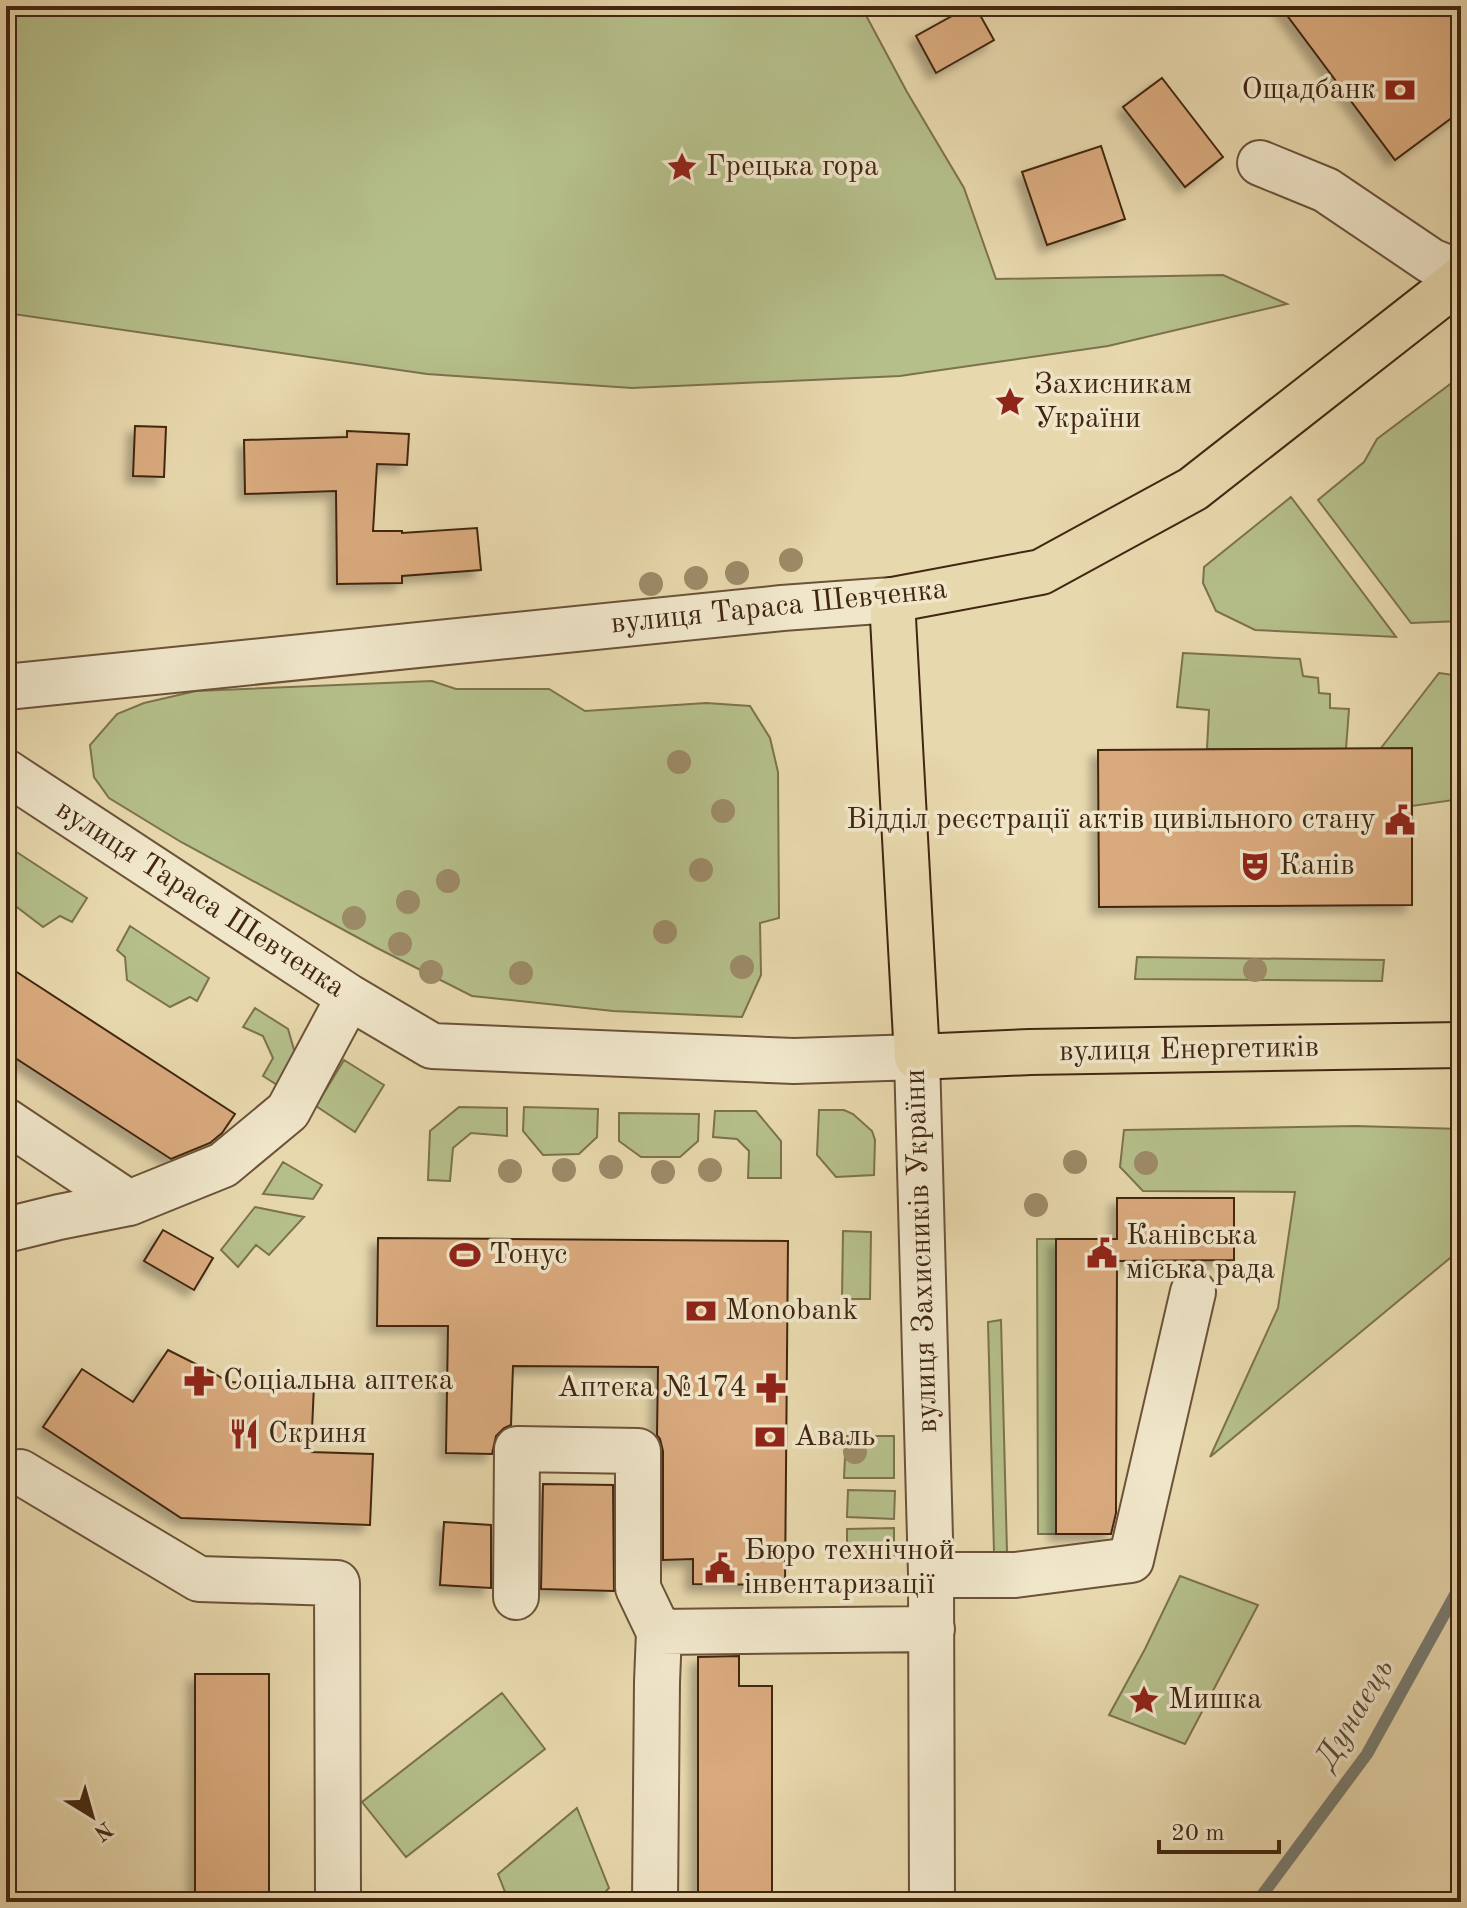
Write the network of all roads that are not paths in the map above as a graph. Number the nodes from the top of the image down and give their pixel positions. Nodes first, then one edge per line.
1 (1260, 163) dead end
2 (1461, 273) edge
3 (1461, 279) edge
4 (892, 600) junction
5 (6, 687) edge
6 (6, 772) edge
7 (349, 997) junction
8 (1461, 1045) edge
9 (917, 1057) junction
10 (6, 1121) edge
11 (129, 1203) junction
12 (6, 1230) edge
13 (1193, 1292) dead end
14 (20, 1472) dead end
15 (931, 1575) junction
16 (516, 1597) dead end
17 (932, 1629) junction
18 (659, 1632) junction
19 (338, 1902) edge
20 (655, 1902) edge
21 (932, 1902) edge

1 - 2 street
3 - 4 main road, вулиця Тараса Шевченка
4 - 5 street, вулиця Тараса Шевченка
4 - 9 main road, вулиця Захисників України
6 - 7 street, вулиця Тараса Шевченка
7 - 9 street, вулиця Тараса Шевченка
7 - 11 street
8 - 9 main road, вулиця Енергетиків
9 - 15 street, вулиця Захисників України
10 - 11 street
11 - 12 street
13 - 15 street
14 - 19 street
15 - 17 street, вулиця Захисників України
16 - 18 street
17 - 18 street
17 - 21 street, вулиця Захисників України
18 - 20 street

